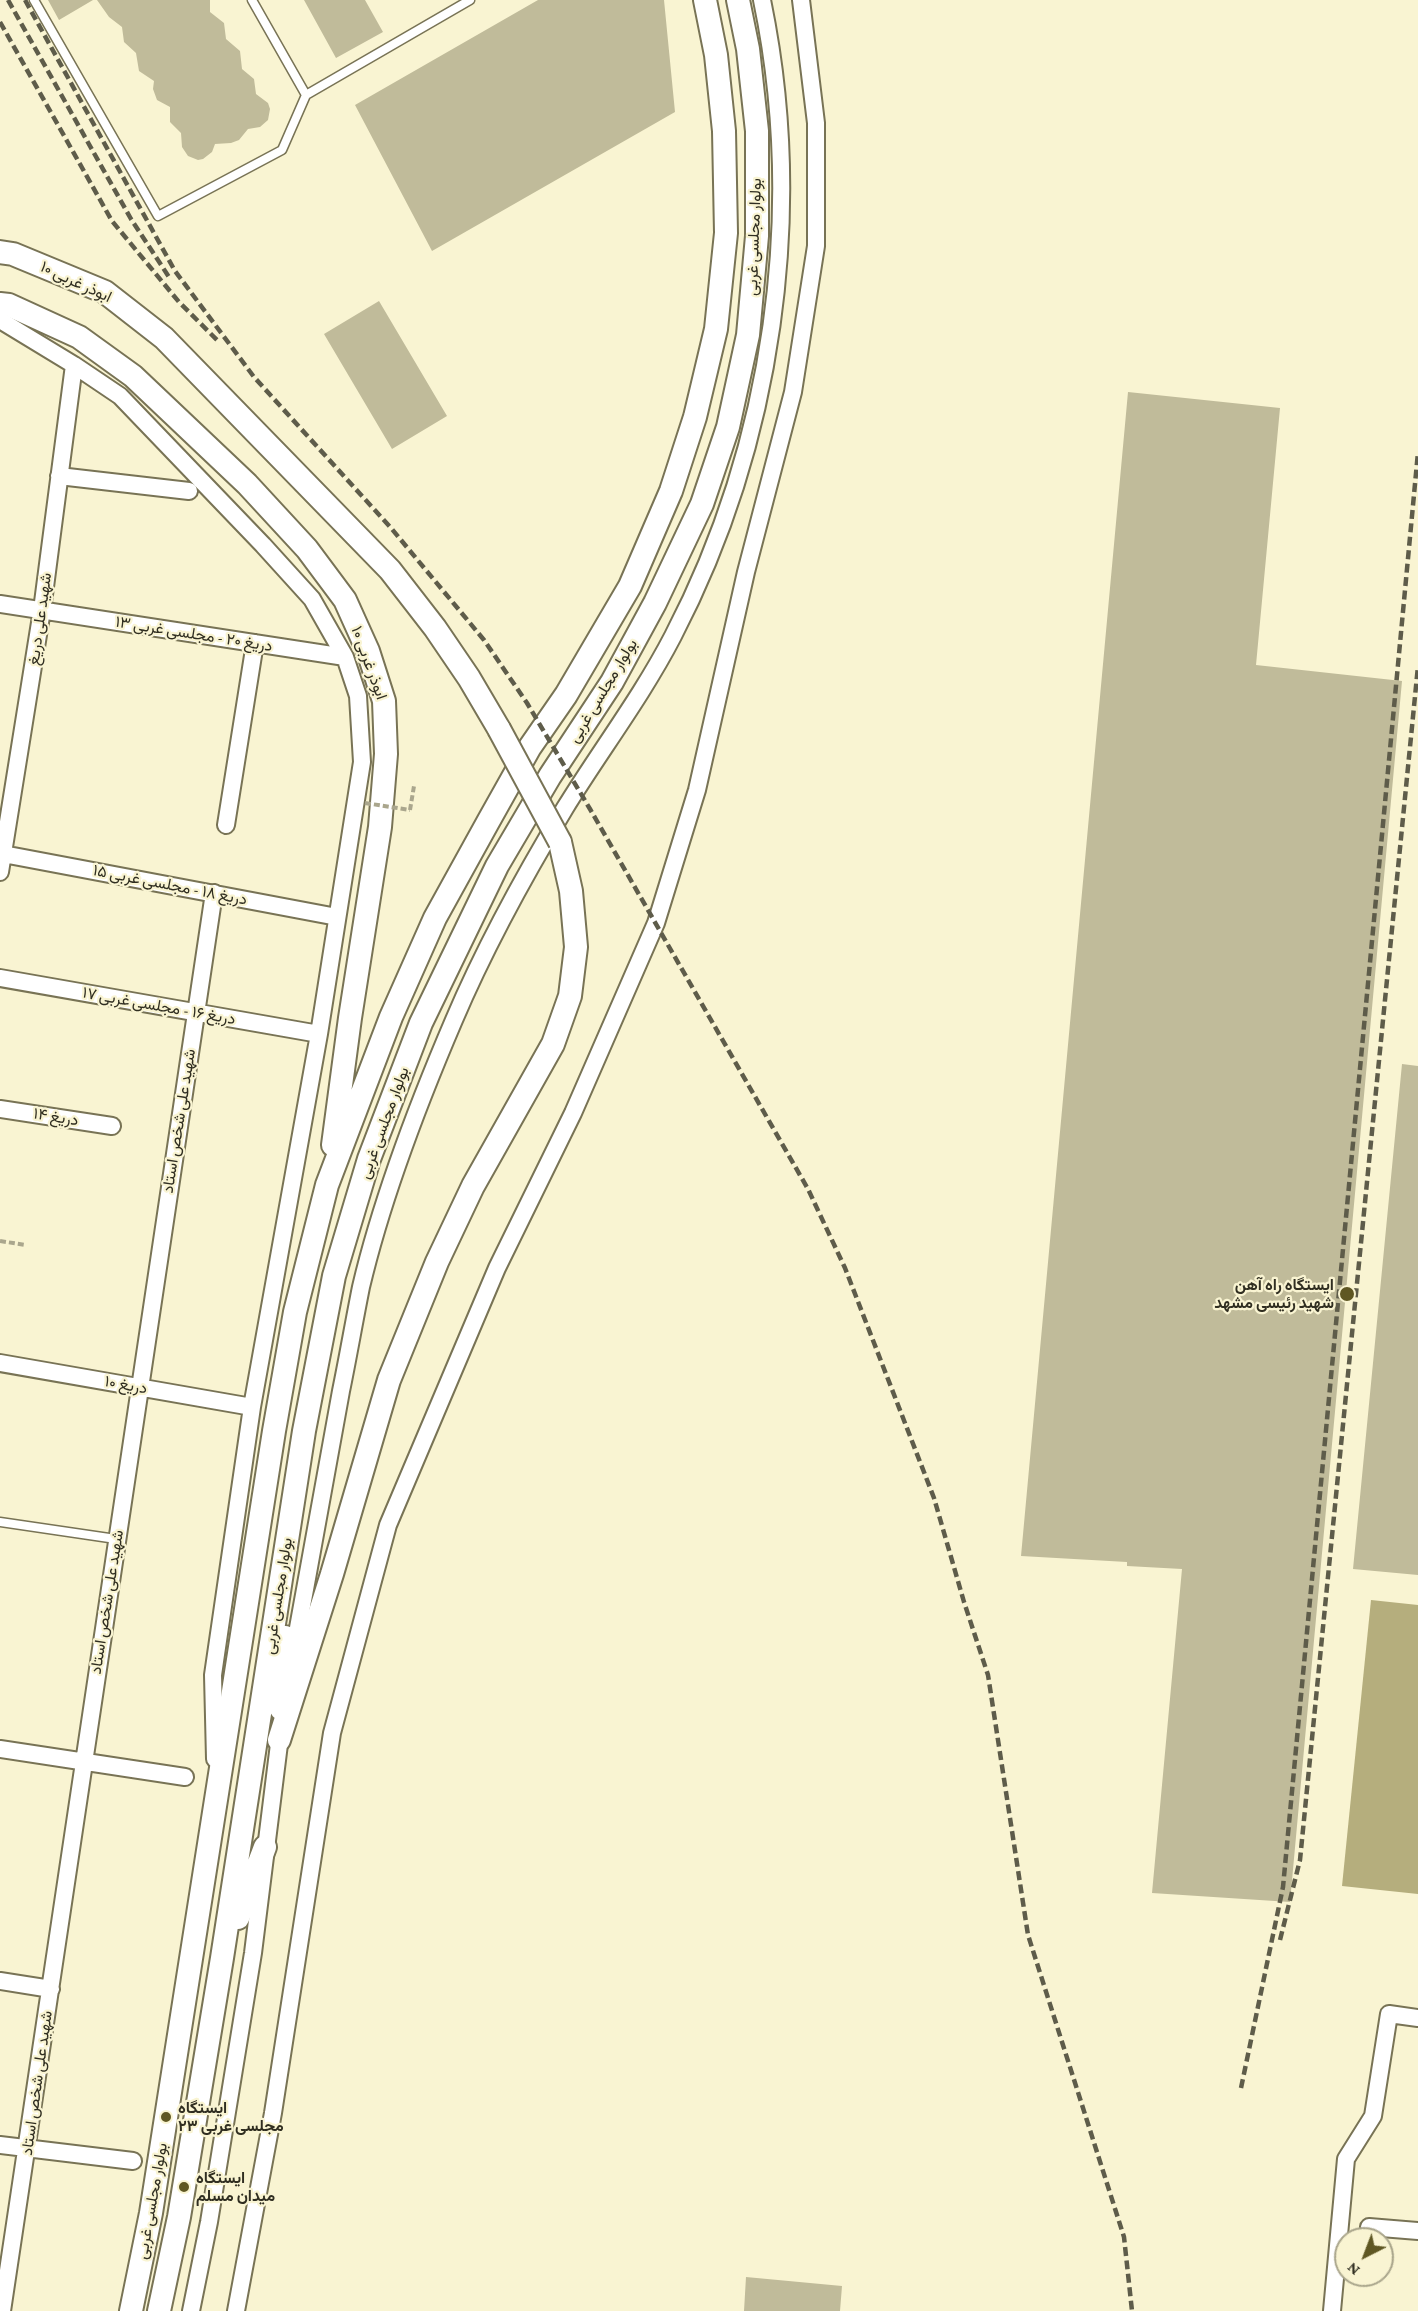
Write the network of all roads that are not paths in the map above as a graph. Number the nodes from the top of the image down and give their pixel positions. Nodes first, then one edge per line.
1 (34, 0) edge
2 (252, 0) edge
3 (470, 0) edge
4 (705, 0) edge
5 (738, 0) edge
6 (762, 0) edge
7 (801, 0) edge
8 (306, 95) junction
9 (0, 252) edge
10 (0, 304) edge
11 (0, 320) edge
12 (74, 365) junction
13 (59, 476) junction
14 (189, 491) dead end
15 (0, 604) edge
16 (42, 610) junction
17 (255, 643) junction
18 (345, 657) junction
19 (6, 793) edge
20 (226, 825) dead end
21 (3, 854) junction
22 (0, 872) edge
23 (214, 893) junction
24 (338, 917) junction
25 (0, 978) edge
26 (196, 1012) junction
27 (319, 1034) junction
28 (0, 1108) edge
29 (112, 1126) dead end
30 (327, 1185) junction
31 (0, 1362) edge
32 (139, 1387) junction
33 (252, 1407) junction
34 (293, 1502) junction
35 (0, 1522) edge
36 (116, 1539) junction
37 (279, 1740) junction
38 (0, 1749) edge
39 (83, 1761) junction
40 (185, 1776) dead end
41 (215, 1802) junction
42 (265, 1847) junction
43 (222, 1958) junction
44 (0, 1981) edge
45 (51, 1989) junction
46 (1418, 2018) edge
47 (0, 2145) edge
48 (28, 2149) junction
49 (134, 2161) dead end
50 (1394, 2229) edge
51 (1418, 2231) edge
52 (2, 2311) edge
53 (131, 2311) edge
54 (159, 2311) edge
55 (190, 2311) edge
56 (236, 2311) edge
57 (1332, 2311) edge

1 - 8 lane
2 - 8 lane
3 - 8 lane
4 - 30 main road, بولوار مجلسی غربی
5 - 34 main road, بولوار مجلسی غربی
6 - 37 street
7 - 56 street
9 - 37 main road, ابوذر غربی ۱۰, bridge
10 - 30 main road, ابوذر غربی ۱۰
11 - 12 street
12 - 13 street, شهید علی دریغ
12 - 18 street
13 - 14 street
13 - 16 street, شهید علی دریغ
15 - 16 street, دریغ ۲۰ - مجلسی غربی ۱۳
16 - 17 street, دریغ ۲۰ - مجلسی غربی ۱۳
16 - 19 street, شهید علی دریغ
17 - 18 street, دریغ ۲۰ - مجلسی غربی ۱۳
17 - 20 street
18 - 24 street
19 - 21 street, شهید علی دریغ
21 - 22 street, شهید علی دریغ
21 - 23 street, دریغ ۱۸ - مجلسی غربی ۱۵
23 - 24 street, دریغ ۱۸ - مجلسی غربی ۱۵
23 - 26 street, شهید علی شخص استاد
24 - 27 street
25 - 26 street, دریغ ۱۶ - مجلسی غربی ۱۷
26 - 27 street, دریغ ۱۶ - مجلسی غربی ۱۷
26 - 32 street, شهید علی شخص استاد
27 - 33 street
28 - 29 street, دریغ ۱۴
30 - 41 main road, بولوار مجلسی غربی
31 - 32 street, دریغ ۱۰
32 - 33 street, دریغ ۱۰
32 - 36 street, شهید علی شخص استاد
33 - 41 street
34 - 37 main road
34 - 43 main road, بولوار مجلسی غربی
35 - 36 lane
36 - 39 street, شهید علی شخص استاد
37 - 42 street
38 - 39 street
39 - 40 street
39 - 45 street, شهید علی شخص استاد
41 - 53 main road, بولوار مجلسی غربی
42 - 43 main road
42 - 55 street
43 - 54 main road, بولوار مجلسی غربی
44 - 45 street
45 - 48 street, شهید علی شخص استاد
46 - 57 street
47 - 48 street
48 - 49 street
48 - 52 street, شهید علی شخص استاد
50 - 51 street

